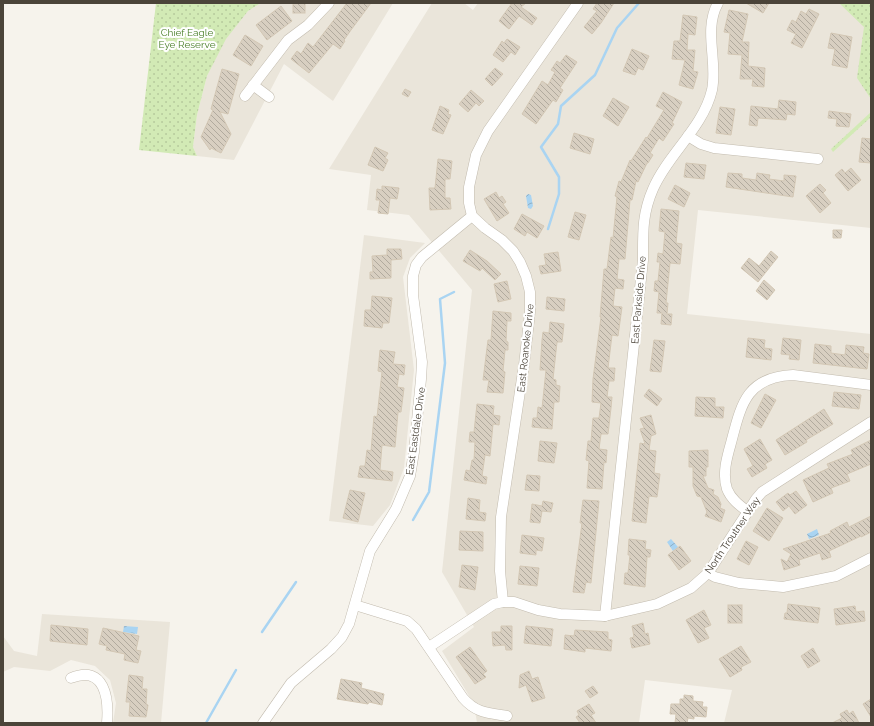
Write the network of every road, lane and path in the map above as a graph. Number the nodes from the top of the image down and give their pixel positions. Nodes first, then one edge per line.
1 (329, 3) edge
2 (578, 3) edge
3 (718, 3) edge
4 (253, 85) junction
5 (246, 96) dead end
6 (269, 97) dead end
7 (688, 136) junction
8 (818, 159) dead end
9 (472, 216) junction
10 (871, 385) edge
11 (871, 422) edge
12 (748, 511) junction
13 (871, 558) edge
14 (708, 574) junction
15 (504, 602) junction
16 (355, 605) junction
17 (605, 616) junction
18 (429, 647) junction
19 (71, 678) dead end
20 (507, 716) dead end
21 (107, 723) edge
22 (263, 723) edge

1 - 4 street
2 - 9 street
3 - 7 street, East Parkside Drive
4 - 5 street
4 - 6 street
7 - 8 street
7 - 17 street, East Parkside Drive
9 - 15 street, East Roanoke Drive
9 - 16 street, East Eastdale Drive
10 - 12 street
11 - 12 street, North Troutner Way
12 - 14 street, North Troutner Way
13 - 14 street
14 - 17 street, North Troutner Way
15 - 17 street, North Troutner Way
15 - 18 street
16 - 18 street
16 - 22 street, East Eastdale Drive
18 - 20 street
19 - 21 street

